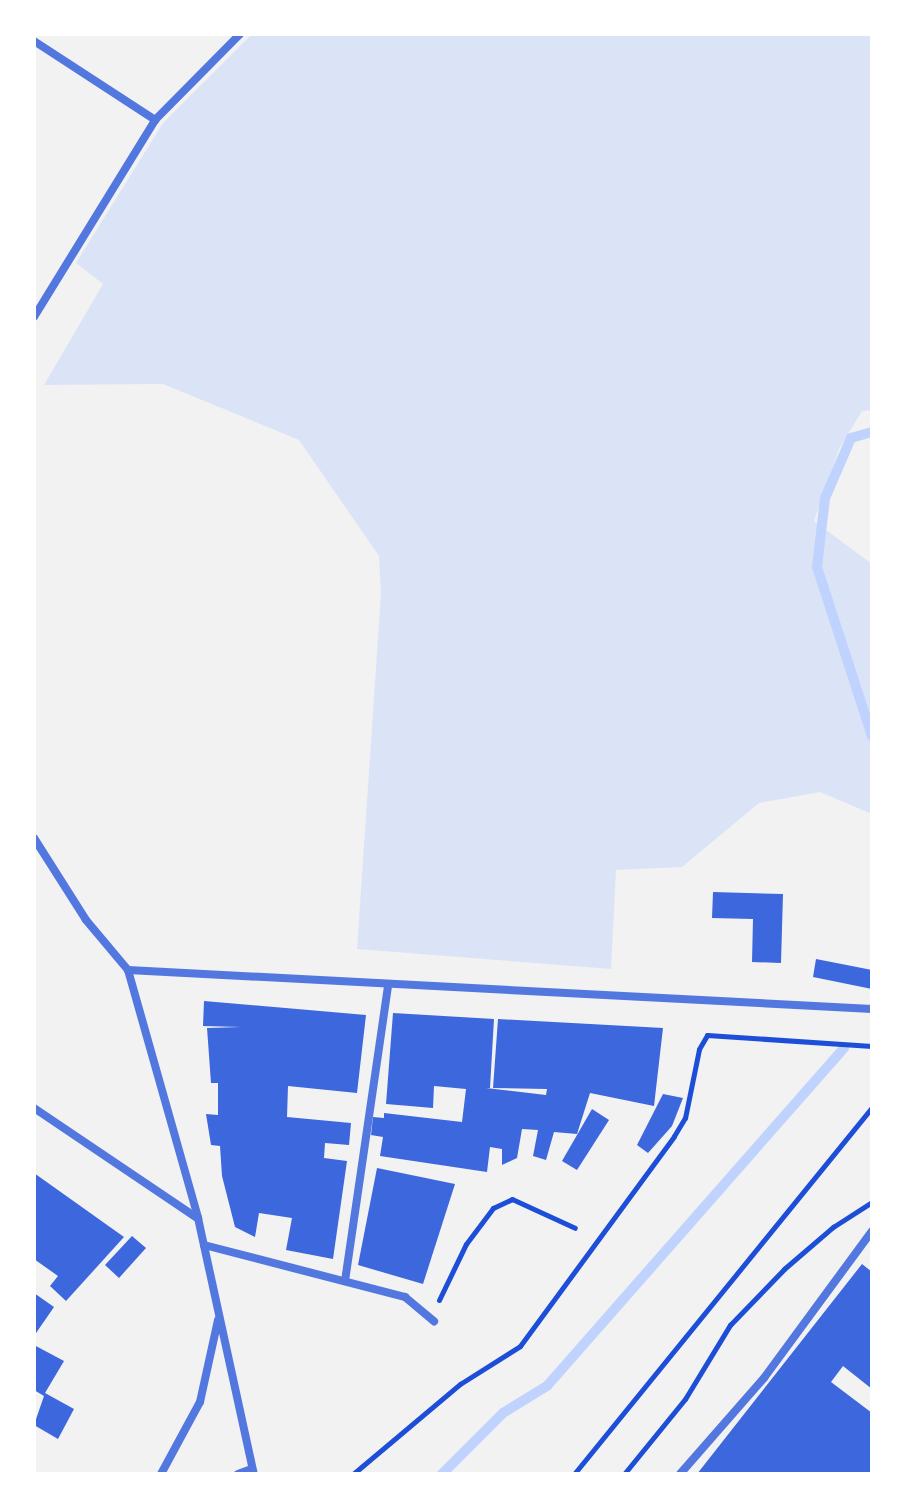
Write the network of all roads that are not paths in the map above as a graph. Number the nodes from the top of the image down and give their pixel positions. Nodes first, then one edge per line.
1 (240, 34) edge
2 (34, 41) edge
3 (155, 120) junction
4 (34, 317) edge
5 (34, 838) edge
6 (128, 970) junction
7 (388, 985) junction
8 (872, 1009) edge
9 (34, 1108) edge
10 (198, 1218) junction
11 (872, 1231) edge
12 (204, 1245) junction
13 (345, 1281) junction
14 (219, 1315) junction
15 (434, 1321) road end
16 (253, 1471) edge
17 (161, 1474) edge
18 (238, 1474) edge
19 (680, 1474) edge

1 - 3 street
2 - 3 street
3 - 4 street
5 - 6 street
6 - 7 street
6 - 10 street
7 - 8 street
7 - 13 street
9 - 10 street
10 - 12 street
11 - 19 street
12 - 13 street
12 - 14 street
13 - 15 street
14 - 16 street
14 - 17 street
16 - 18 street

